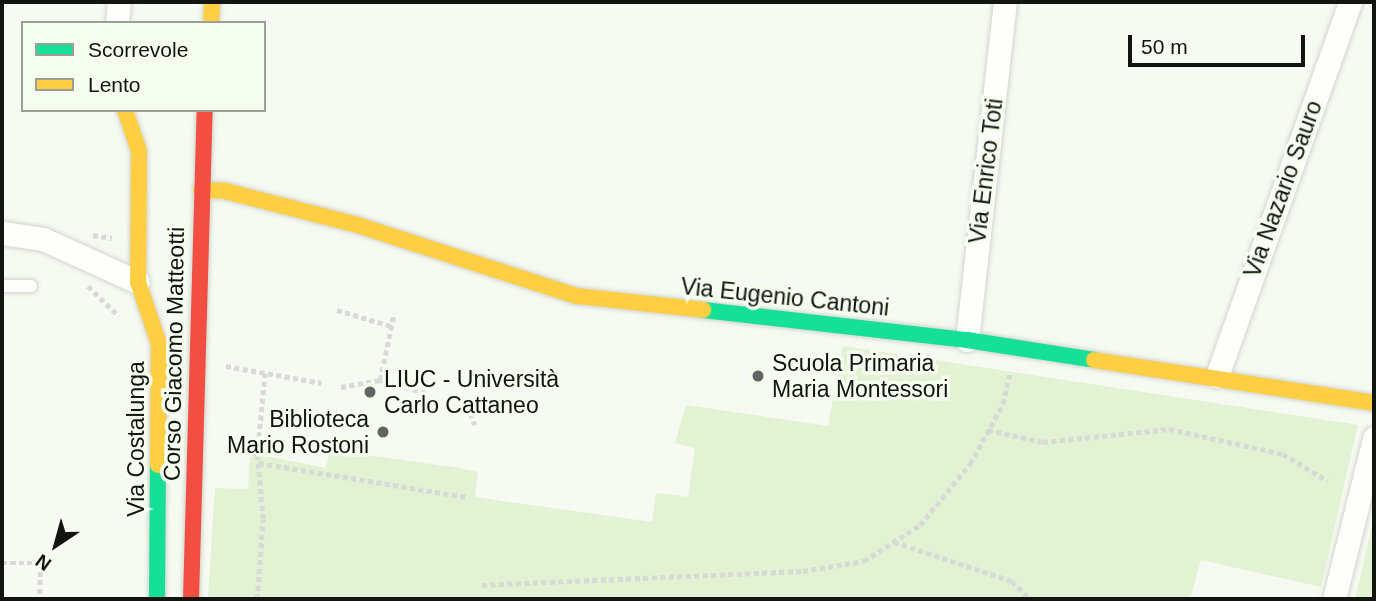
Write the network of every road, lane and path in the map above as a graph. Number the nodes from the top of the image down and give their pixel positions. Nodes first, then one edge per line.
1 (119, 2) edge
2 (212, 2) edge
3 (1005, 2) edge
4 (1350, 2) edge
5 (117, 21) edge
6 (211, 21) edge
7 (126, 112) edge
8 (205, 112) edge
9 (201, 190) junction
10 (2, 233) edge
11 (138, 282) junction
12 (84, 284) dead end
13 (2, 286) edge
14 (31, 286) dead end
15 (337, 310) dead end
16 (394, 313) dead end
17 (122, 321) dead end
18 (391, 326) junction
19 (967, 340) junction
20 (1015, 346) junction
21 (197, 364) junction
22 (265, 373) junction
23 (1217, 376) junction
24 (380, 380) junction
25 (321, 383) dead end
26 (341, 387) dead end
27 (427, 393) dead end
28 (1374, 403) edge
29 (468, 405) dead end
30 (475, 425) dead end
31 (988, 430) junction
32 (1374, 438) edge
33 (259, 464) junction
34 (1328, 481) dead end
35 (466, 497) dead end
36 (894, 541) junction
37 (2, 563) edge
38 (482, 585) dead end
39 (40, 599) edge
40 (158, 599) edge
41 (191, 599) edge
42 (257, 599) edge
43 (1030, 599) edge
44 (1334, 599) edge

1 - 5 street
2 - 6 street
3 - 19 street, Via Enrico Toti
4 - 23 street, Via Nazario Sauro
7 - 11 street, Via Costalunga
8 - 9 street, Corso Giacomo Matteotti
9 - 19 street, Via Eugenio Cantoni
9 - 21 street, Corso Giacomo Matteotti
10 - 11 street
11 - 40 street, Via Costalunga
12 - 17 path
13 - 14 lane
15 - 18 path
16 - 18 path
18 - 24 path
19 - 20 street, Via Eugenio Cantoni
20 - 23 street, Via Eugenio Cantoni
20 - 31 path
21 - 22 path
21 - 41 street, Corso Giacomo Matteotti
22 - 25 path
22 - 33 path
23 - 28 street, Via Eugenio Cantoni
24 - 26 path
24 - 27 path
29 - 30 path
31 - 34 path
31 - 36 path
32 - 44 street
33 - 35 path
33 - 42 path
36 - 38 path
36 - 43 path
37 - 39 path

